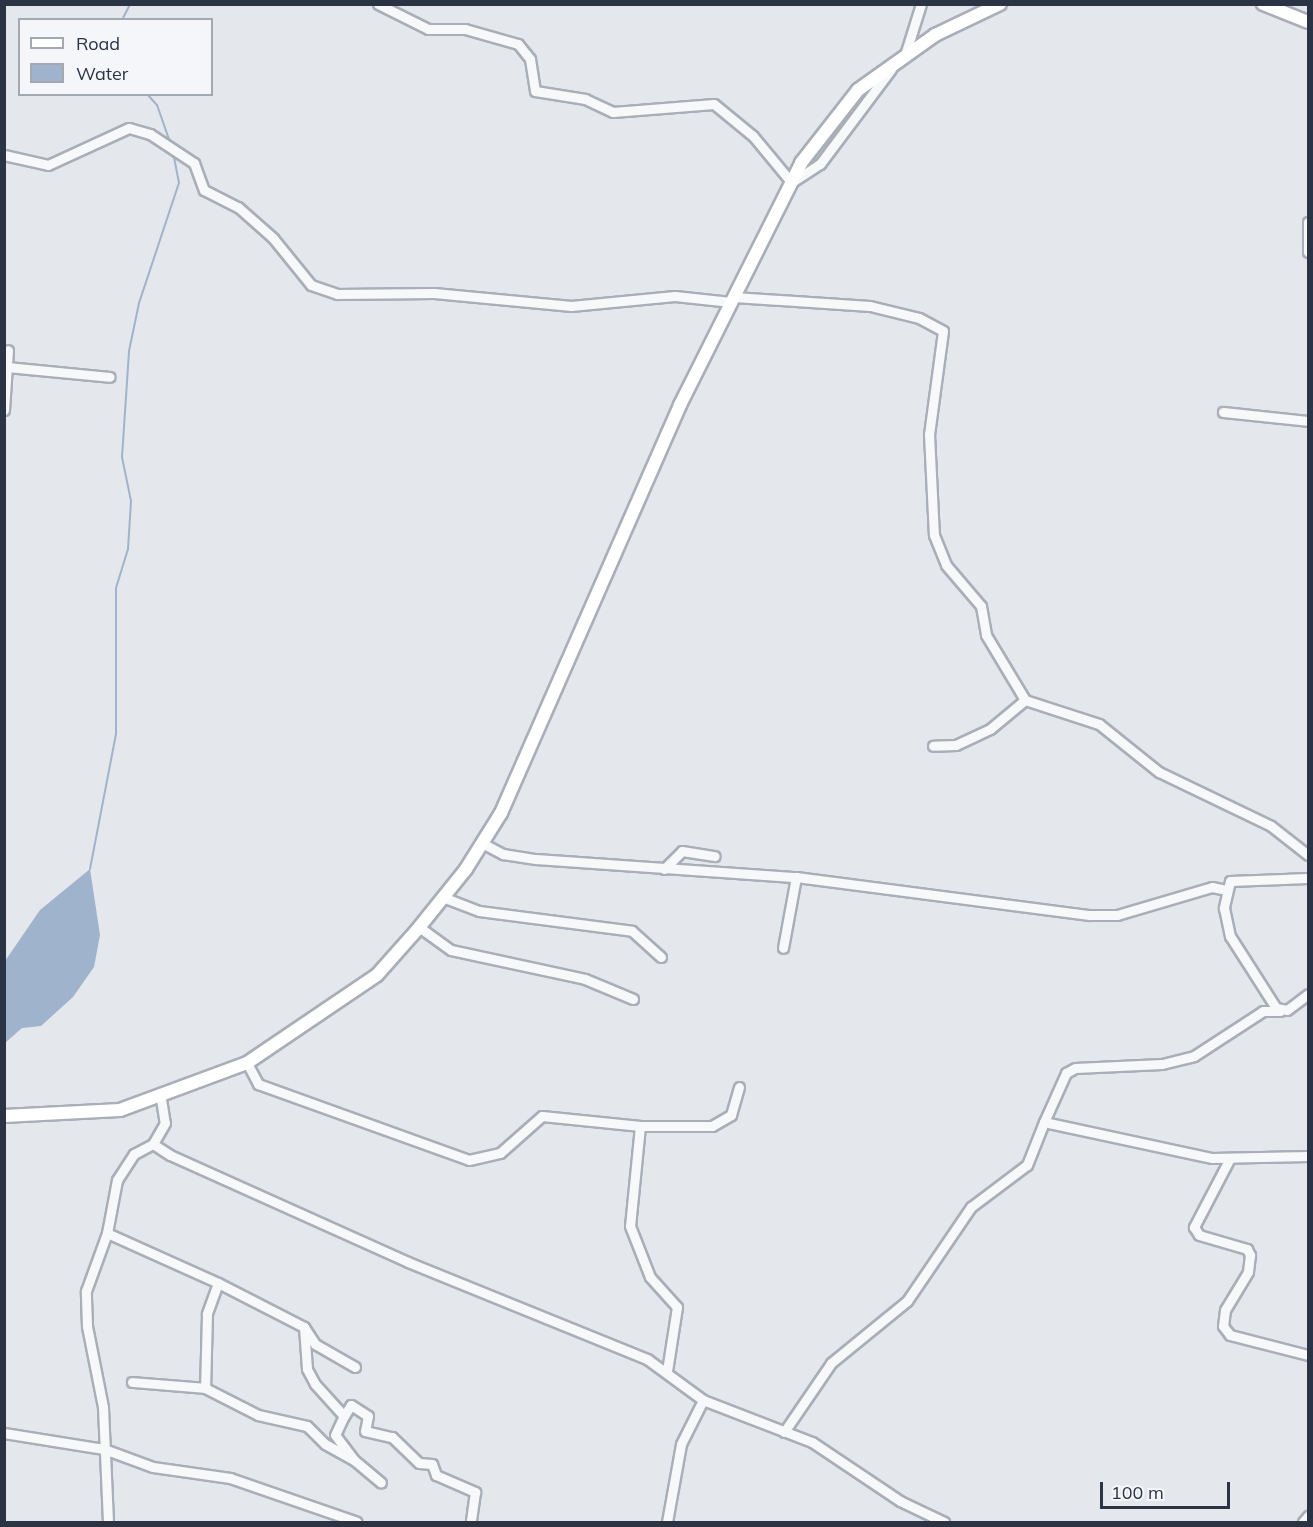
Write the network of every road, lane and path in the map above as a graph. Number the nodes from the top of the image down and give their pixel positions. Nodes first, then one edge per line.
1 (378, 4) edge
2 (915, 4) edge
3 (921, 4) edge
4 (1000, 4) edge
5 (1263, 4) edge
6 (916, 16) junction
7 (1308, 22) edge
8 (900, 59) junction
9 (4, 155) edge
10 (790, 183) junction
11 (1308, 222) edge
12 (1308, 252) edge
13 (733, 300) junction
14 (8, 350) dead end
15 (7, 367) junction
16 (110, 377) dead end
17 (4, 410) edge
18 (1224, 412) dead end
19 (1308, 421) edge
20 (1025, 700) junction
21 (933, 746) dead end
22 (482, 843) junction
23 (1308, 855) edge
24 (715, 856) dead end
25 (664, 869) junction
26 (796, 877) junction
27 (1308, 878) edge
28 (1226, 890) junction
29 (445, 898) junction
30 (419, 927) junction
31 (783, 948) dead end
32 (662, 957) dead end
33 (1308, 994) edge
34 (633, 999) dead end
35 (1281, 1011) junction
36 (247, 1063) junction
37 (739, 1087) dead end
38 (161, 1099) junction
39 (4, 1116) edge
40 (1044, 1122) junction
41 (640, 1126) junction
42 (153, 1144) junction
43 (1308, 1156) edge
44 (1230, 1160) junction
45 (107, 1233) junction
46 (218, 1283) junction
47 (304, 1327) junction
48 (1308, 1355) edge
49 (355, 1367) dead end
50 (667, 1371) junction
51 (132, 1382) dead end
52 (205, 1388) junction
53 (703, 1400) junction
54 (344, 1416) junction
55 (784, 1432) junction
56 (4, 1433) edge
57 (104, 1449) junction
58 (354, 1460) junction
59 (381, 1483) dead end
60 (1308, 1516) edge
61 (108, 1522) edge
62 (357, 1522) edge
63 (471, 1522) edge
64 (667, 1522) edge
65 (944, 1522) edge
66 (1303, 1522) edge

1 - 10 street
2 - 6 street
3 - 6 street
4 - 8 main road
5 - 7 main road
6 - 8 street
8 - 10 street
8 - 10 main road
9 - 13 street
10 - 13 main road
11 - 12 street
13 - 20 street
13 - 22 main road
14 - 15 street
15 - 16 street
15 - 17 street
18 - 19 street
20 - 21 street
20 - 23 street
22 - 25 street
22 - 29 main road
24 - 25 street
25 - 26 street
26 - 28 street
26 - 31 street
27 - 28 street
28 - 35 street
29 - 30 main road
29 - 32 street
30 - 34 street
30 - 36 main road
33 - 35 street
35 - 40 street
36 - 38 main road
36 - 41 street
37 - 41 street
38 - 39 main road
38 - 42 street
40 - 44 street
40 - 55 street
41 - 50 street
42 - 45 street
42 - 50 street
43 - 44 street
44 - 48 street
45 - 46 street
45 - 57 street
46 - 47 street
46 - 52 street
47 - 49 street
47 - 54 street
50 - 53 street
51 - 52 street
52 - 58 street
53 - 55 street
53 - 64 street
54 - 58 street
54 - 63 street
55 - 65 street
56 - 57 street
57 - 61 street
57 - 62 street
58 - 59 street
60 - 66 street

